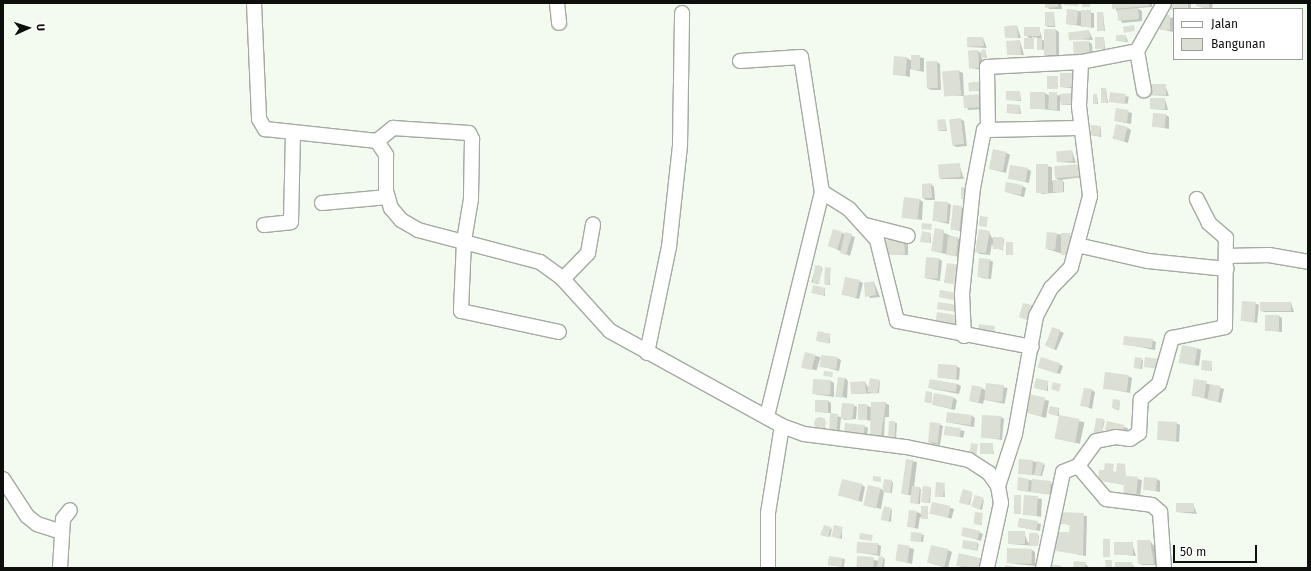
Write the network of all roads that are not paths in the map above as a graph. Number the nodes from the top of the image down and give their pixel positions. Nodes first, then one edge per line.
1 (254, 3) edge
2 (557, 3) edge
3 (1164, 3) edge
4 (682, 13) dead end
5 (559, 23) dead end
6 (1137, 51) junction
7 (740, 61) dead end
8 (1081, 62) junction
9 (1144, 90) dead end
10 (988, 127) junction
11 (1081, 128) junction
12 (293, 133) junction
13 (377, 142) junction
14 (822, 192) junction
15 (388, 197) junction
16 (1197, 199) dead end
17 (322, 203) dead end
18 (593, 224) dead end
19 (264, 225) dead end
20 (865, 225) junction
21 (908, 236) dead end
22 (464, 241) junction
23 (1076, 245) junction
24 (1227, 262) junction
25 (1308, 262) edge
26 (564, 279) junction
27 (559, 332) dead end
28 (964, 336) junction
29 (1032, 346) junction
30 (647, 353) junction
31 (766, 416) junction
32 (782, 426) junction
33 (1078, 466) junction
34 (3, 479) edge
35 (998, 486) junction
36 (70, 510) dead end
37 (62, 532) junction
38 (60, 568) edge
39 (768, 568) edge
40 (987, 568) edge
41 (1043, 568) edge
42 (1164, 568) edge

1 - 12 street
2 - 5 street
3 - 6 street
4 - 30 street
6 - 8 street
6 - 9 street
7 - 14 street
8 - 10 street
8 - 11 street
10 - 11 street
10 - 28 street
11 - 23 street
12 - 13 street
12 - 19 street
13 - 15 street
13 - 22 street
14 - 20 street
14 - 31 street
15 - 17 street
15 - 22 street
16 - 24 street
18 - 26 street
20 - 21 street
20 - 28 street
22 - 26 street
22 - 27 street
23 - 24 street
23 - 29 street
24 - 25 street
24 - 33 street
26 - 30 street
28 - 29 street
29 - 35 street
30 - 31 street
31 - 32 street
32 - 35 street
32 - 39 street
33 - 41 street
33 - 42 street
34 - 37 street
35 - 40 street
36 - 37 street
37 - 38 street

